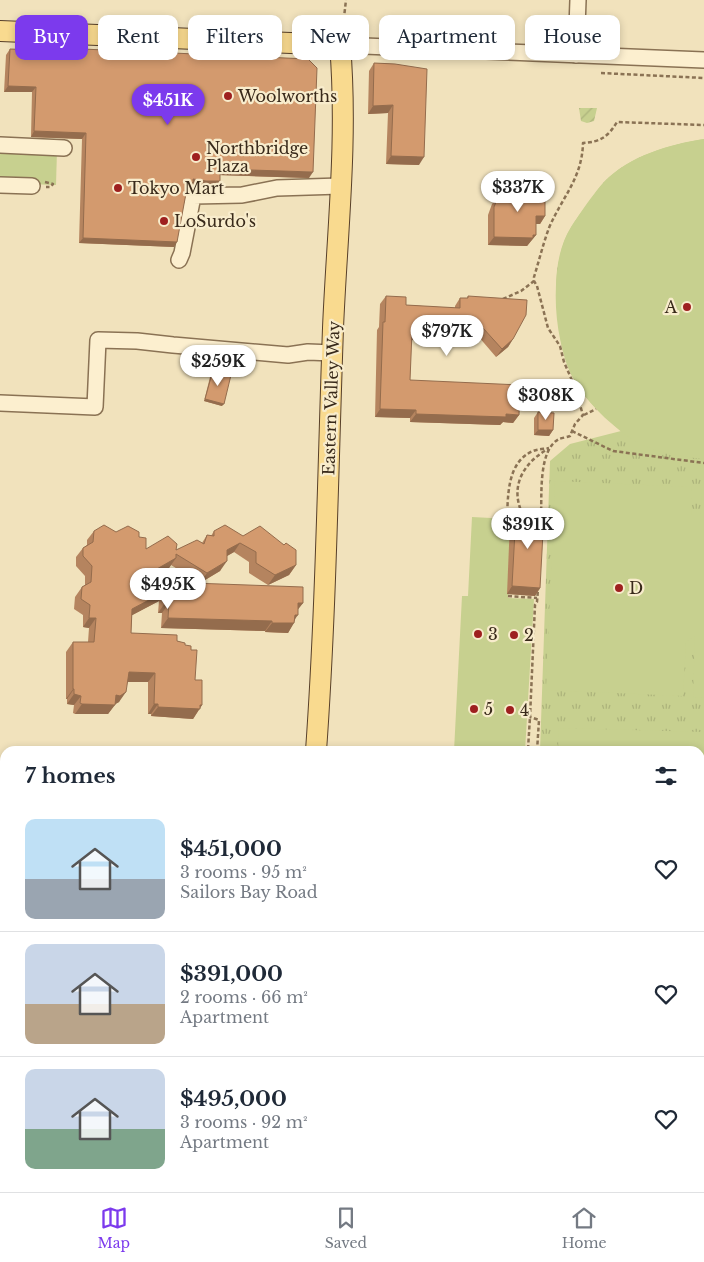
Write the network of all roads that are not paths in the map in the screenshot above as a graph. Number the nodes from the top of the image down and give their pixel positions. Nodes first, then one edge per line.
1 (578, 0) edge
2 (577, 15) edge
3 (0, 31) edge
4 (292, 35) edge
5 (369, 38) edge
6 (525, 51) edge
7 (620, 57) edge
8 (342, 60) edge
9 (704, 60) edge
10 (0, 145) edge
11 (64, 148) dead end
12 (0, 185) edge
13 (32, 186) dead end
14 (340, 186) junction
15 (179, 260) dead end
16 (333, 353) junction
17 (0, 404) edge
18 (316, 746) edge

1 - 2 street
3 - 4 main road
5 - 6 street
7 - 9 street
8 - 14 main road, Eastern Valley Way
10 - 11 street
12 - 13 street
14 - 15 street
14 - 16 main road, Eastern Valley Way
16 - 17 street
16 - 18 main road, Eastern Valley Way

